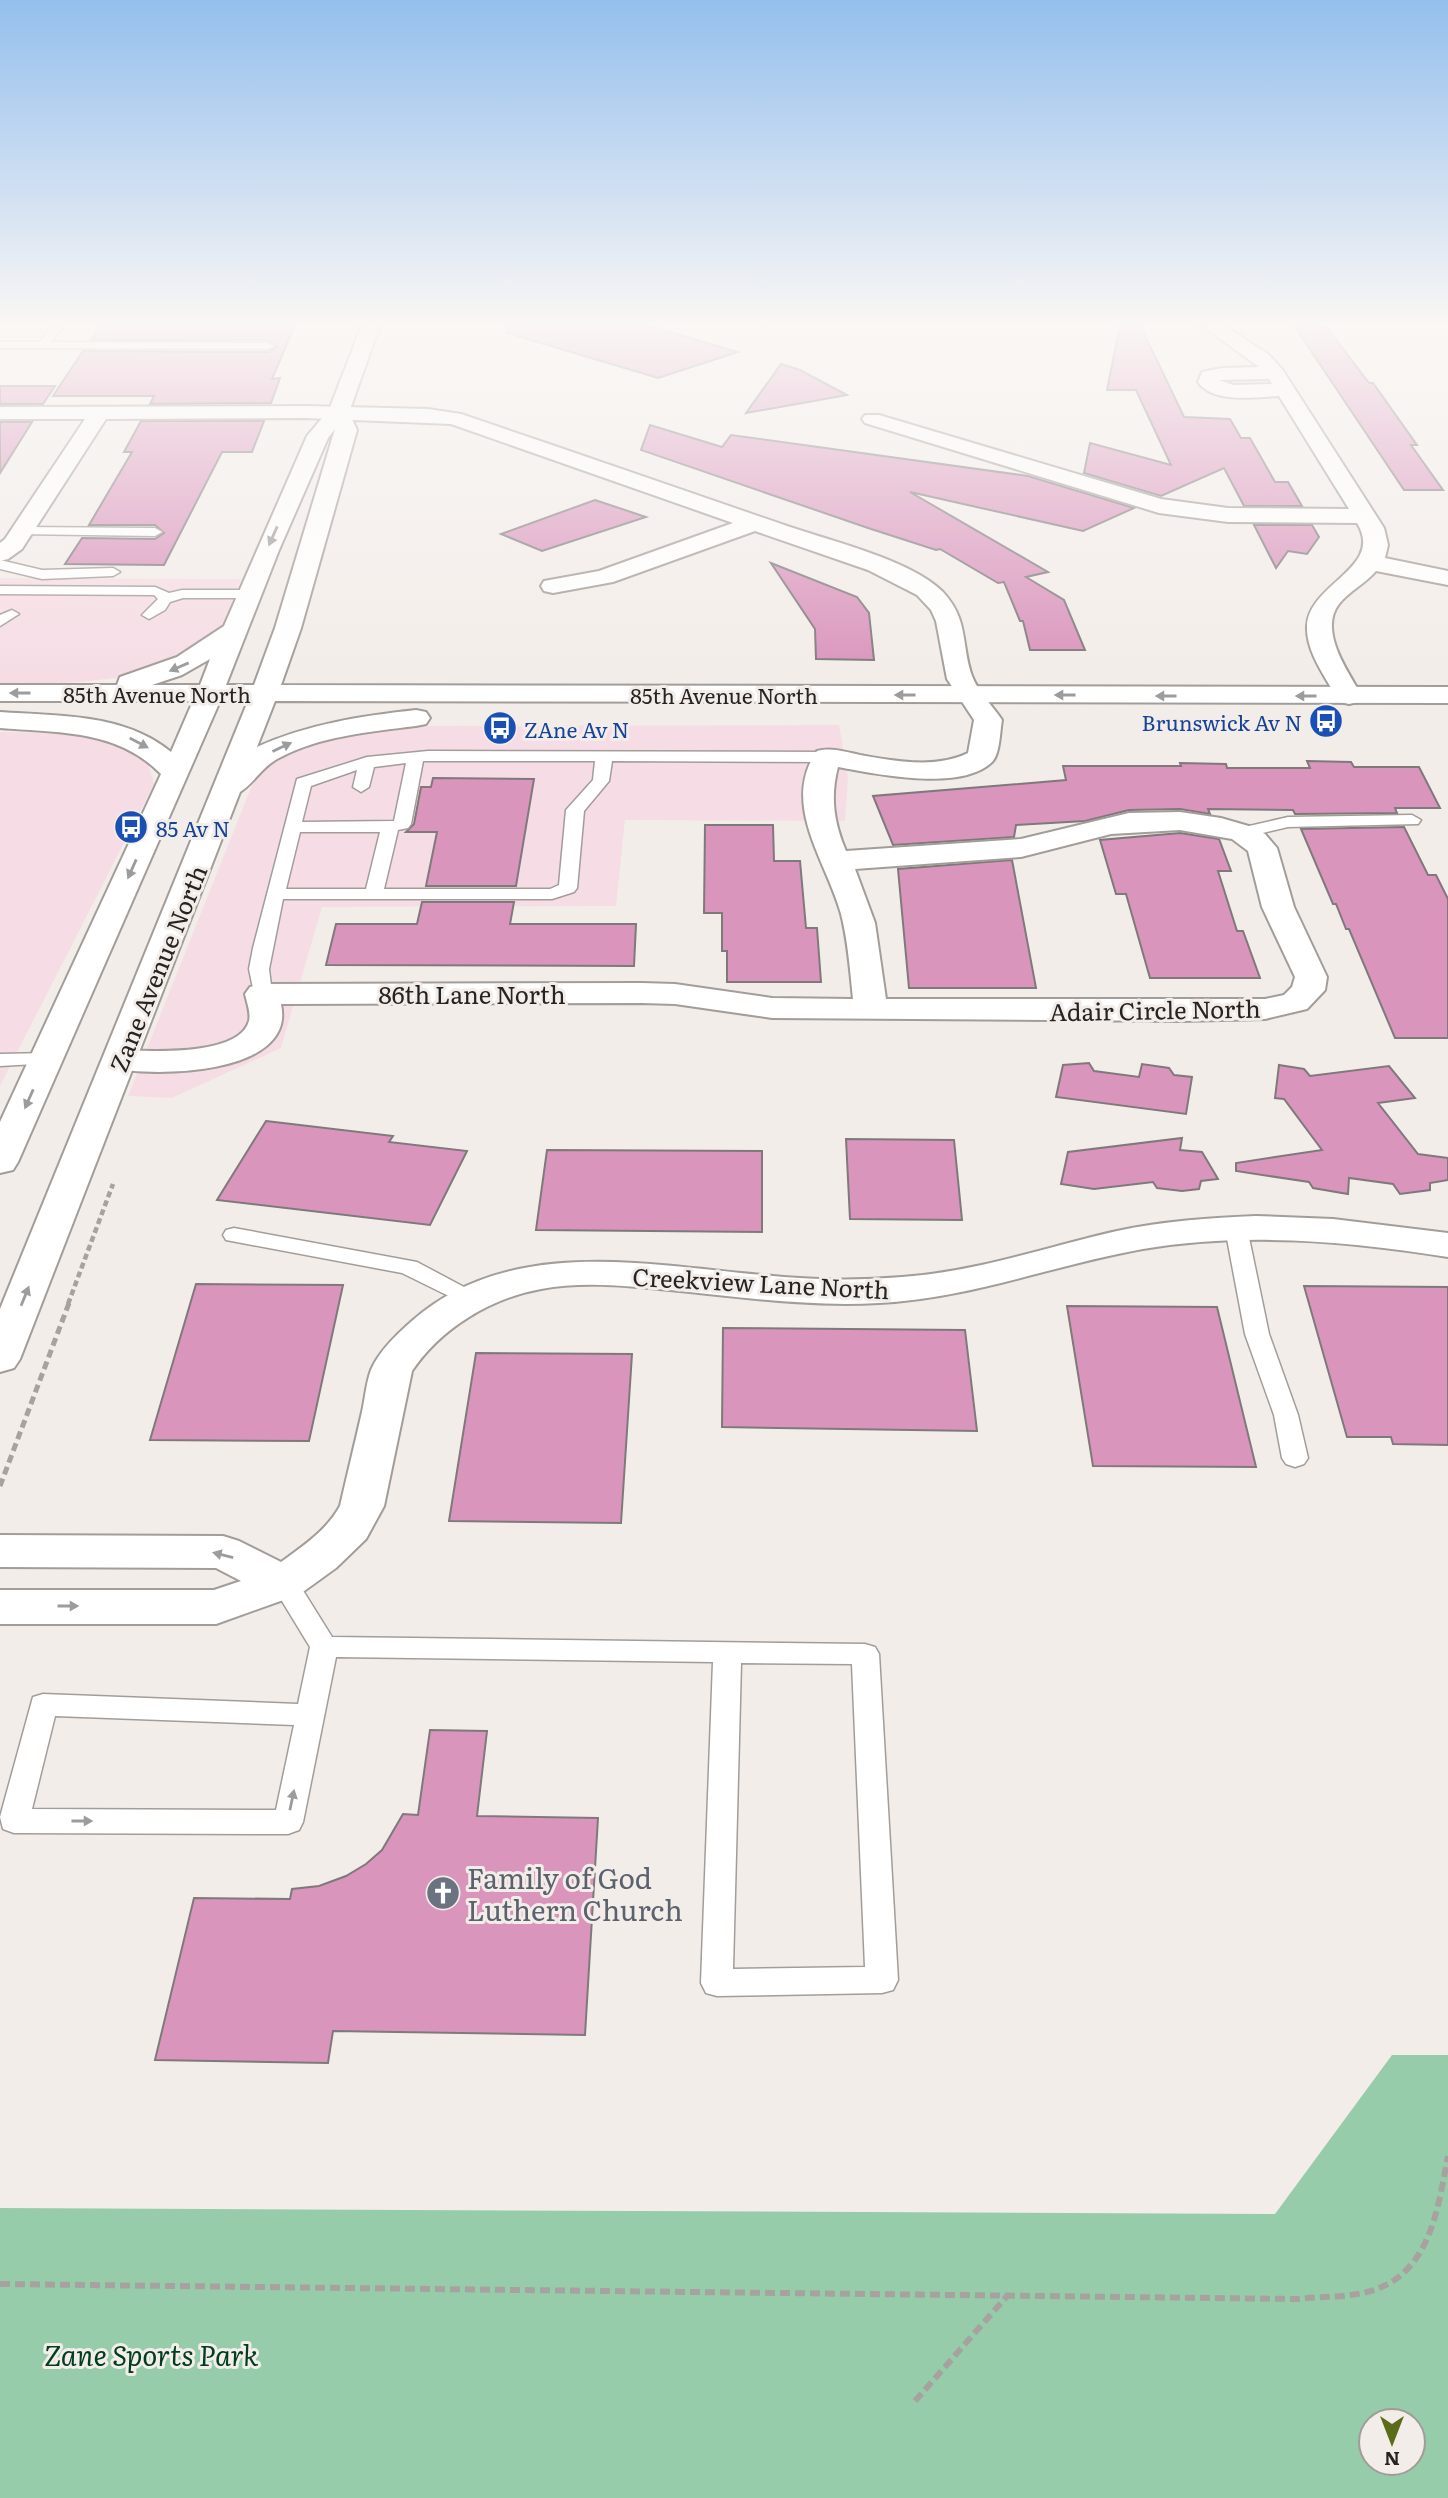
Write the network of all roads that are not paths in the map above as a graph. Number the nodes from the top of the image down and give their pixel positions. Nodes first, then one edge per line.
1 (81, 442) edge
2 (315, 442) edge
3 (343, 442) edge
4 (524, 442) edge
5 (946, 442) edge
6 (1318, 442) edge
7 (1365, 516) junction
8 (757, 522) junction
9 (22, 531) junction
10 (155, 532) dead end
11 (0, 554) edge
12 (0, 564) edge
13 (1372, 564) junction
14 (113, 572) dead end
15 (1448, 578) edge
16 (553, 586) dead end
17 (0, 590) edge
18 (165, 599) junction
19 (248, 599) junction
20 (149, 615) dead end
21 (288, 628) junction
22 (235, 630) junction
23 (0, 693) edge
24 (70, 693) junction
25 (700, 694) junction
26 (1448, 695) edge
27 (1349, 696) junction
28 (205, 706) junction
29 (261, 706) junction
30 (981, 707) junction
31 (416, 718) junction
32 (0, 719) edge
33 (1448, 720) edge
34 (604, 756) junction
35 (416, 757) junction
36 (827, 757) junction
37 (367, 762) junction
38 (175, 772) junction
39 (361, 787) dead end
40 (220, 812) junction
41 (1412, 820) dead end
42 (292, 827) junction
43 (390, 827) junction
44 (1242, 833) junction
45 (836, 861) junction
46 (276, 894) junction
47 (374, 894) junction
48 (262, 994) junction
49 (870, 1008) junction
50 (47, 1059) junction
51 (0, 1060) edge
52 (120, 1060) junction
53 (0, 1162) edge
54 (1236, 1228) junction
55 (234, 1235) dead end
56 (1448, 1245) edge
57 (471, 1300) junction
58 (0, 1359) edge
59 (1295, 1458) dead end
60 (0, 1551) edge
61 (284, 1583) junction
62 (0, 1607) edge
63 (324, 1647) junction
64 (727, 1652) junction
65 (309, 1715) junction

1 - 9 street
2 -> 19 street, Zane Avenue North
3 - 21 street, Zane Avenue North
4 - 8 street
5 - 7 street
6 - 7 street
7 - 13 street
8 - 16 street
8 - 30 street
9 - 10 lane
9 - 11 street
12 - 14 lane
13 - 15 street
13 - 27 street
17 - 18 lane
18 - 19 lane
18 - 20 lane
19 - 22 street, Zane Avenue North
21 - 25 street
21 - 29 street, Zane Avenue North
22 -> 24 street
22 - 28 street, Zane Avenue North
24 -> 23 street, 85th Avenue North
24 - 28 street, 85th Avenue North
25 - 29 street, 85th Avenue North
30 -> 25 street, 85th Avenue North
26 - 27 street, 85th Avenue North
27 -> 30 street, 85th Avenue North
28 - 29 street, 85th Avenue North
28 - 32 street, 85th Avenue North
28 - 38 street, Zane Avenue North
29 - 31 street, 85th Avenue North
29 - 40 street, Zane Avenue North
30 - 31 street, 85th Avenue North
30 - 33 street, 85th Avenue North
30 - 36 street
40 -> 31 street
32 -> 38 street
34 - 35 lane
34 - 36 lane
34 - 47 lane
35 - 37 lane
35 - 43 lane
36 - 45 street
37 - 39 lane
37 - 42 lane
38 -> 50 street, Zane Avenue North
40 - 52 street, Zane Avenue North
41 - 44 lane
42 - 43 lane
42 - 46 lane
43 - 47 lane
44 - 45 street
44 - 49 street, Adair Circle North
45 - 49 street
46 - 47 lane
46 - 48 lane
48 - 49 street, 86th Lane North
48 - 52 street
50 - 51 lane
50 -> 53 street, Zane Avenue North
58 -> 52 street, Zane Avenue North
54 - 56 street, Creekview Lane North
54 - 57 street, Creekview Lane North
54 - 59 lane
55 - 57 lane
57 - 61 street, Creekview Lane North
61 -> 60 street
62 -> 61 street, Creekview Lane North
61 - 63 lane
63 - 64 lane
63 - 65 lane
64 - 64 lane
65 -> 65 lane

